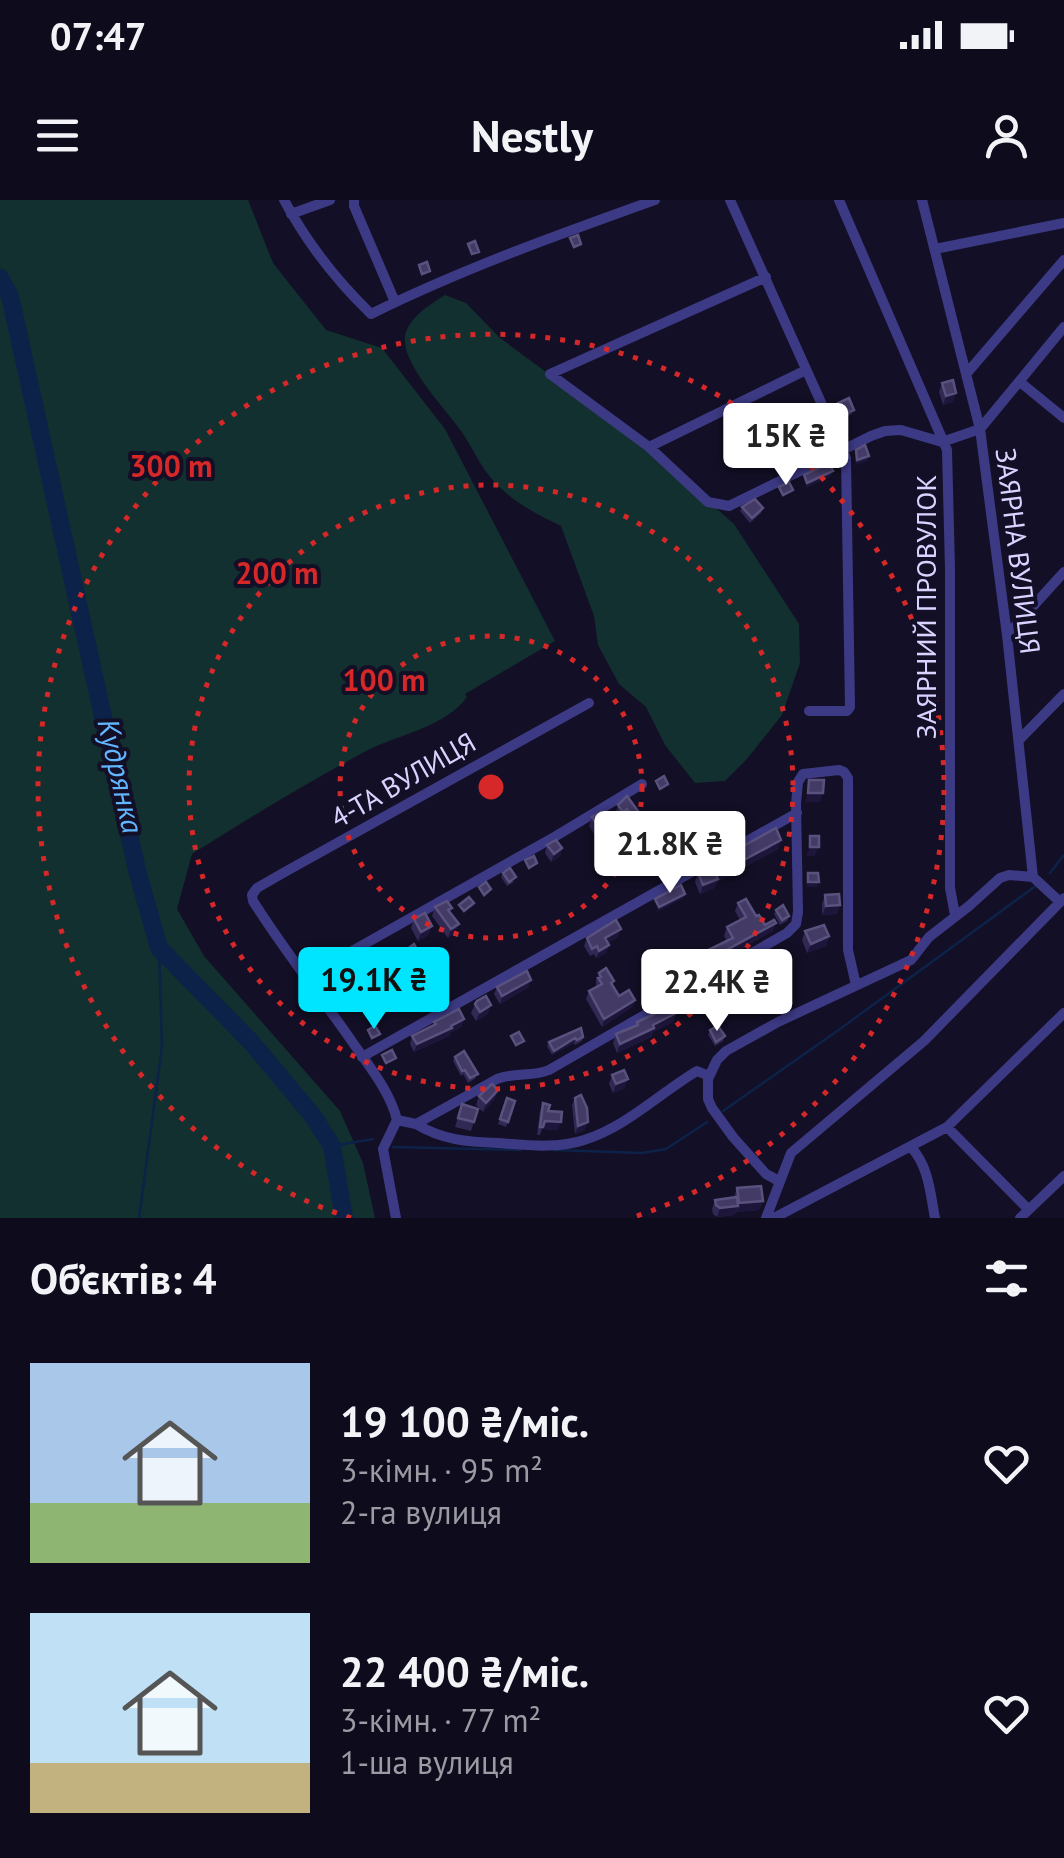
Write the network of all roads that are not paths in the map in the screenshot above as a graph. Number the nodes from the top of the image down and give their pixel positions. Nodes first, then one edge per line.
1 (284, 200) edge
2 (330, 200) edge
3 (354, 200) edge
4 (656, 200) edge
5 (730, 200) edge
6 (840, 200) edge
7 (922, 200) edge
8 (292, 214) junction
9 (1064, 223) edge
10 (935, 249) junction
11 (1064, 260) edge
12 (766, 277) junction
13 (394, 302) junction
14 (1064, 327) edge
15 (806, 370) junction
16 (966, 373) junction
17 (1020, 382) junction
18 (1064, 418) edge
19 (980, 429) junction
20 (942, 442) junction
21 (650, 447) junction
22 (842, 450) junction
23 (1064, 572) edge
24 (1007, 635) junction
25 (1064, 694) edge
26 (588, 703) dead end
27 (809, 712) dead end
28 (1019, 740) junction
29 (642, 784) dead end
30 (796, 813) junction
31 (1033, 877) junction
32 (1062, 900) edge
33 (956, 915) junction
34 (306, 977) junction
35 (856, 986) junction
36 (1064, 1013) edge
37 (362, 1057) junction
38 (709, 1076) junction
39 (398, 1120) junction
40 (416, 1124) junction
41 (947, 1126) junction
42 (911, 1147) junction
43 (1064, 1176) edge
44 (779, 1182) junction
45 (1024, 1214) edge
46 (396, 1218) edge
47 (766, 1218) edge
48 (774, 1218) edge
49 (934, 1218) edge

1 - 8 street
2 - 8 street
3 - 13 street
4 - 13 street
5 - 12 street
6 - 20 street, ЗАЯРНИЙ ПРОВУЛОК
7 - 10 street, ЗАЯРНА ВУЛИЦЯ
8 - 13 street
9 - 10 street
10 - 16 street, ЗАЯРНА ВУЛИЦЯ
11 - 16 street
12 - 15 street
12 - 21 street
14 - 17 street
15 - 21 street
15 - 22 street
16 - 19 street, ЗАЯРНА ВУЛИЦЯ
17 - 18 street
17 - 19 street
19 - 20 street
19 - 24 street, ЗАЯРНА ВУЛИЦЯ
20 - 22 street
20 - 33 street, ЗАЯРНИЙ ПРОВУЛОК
21 - 22 street
22 - 27 street
23 - 24 street
24 - 28 street, ЗАЯРНА ВУЛИЦЯ
25 - 28 street
26 - 34 street, 4-ТА ВУЛИЦЯ
28 - 31 street, ЗАЯРНА ВУЛИЦЯ
29 - 34 street
30 - 35 street
30 - 37 street
30 - 40 street
31 - 32 street
31 - 33 street
32 - 44 street
33 - 35 street
34 - 37 street
35 - 38 street
36 - 41 street
37 - 39 street
38 - 40 street
38 - 44 street
39 - 40 street
39 - 46 street
41 - 42 street
41 - 45 street
42 - 48 street
42 - 49 street
43 - 45 street
44 - 47 street

